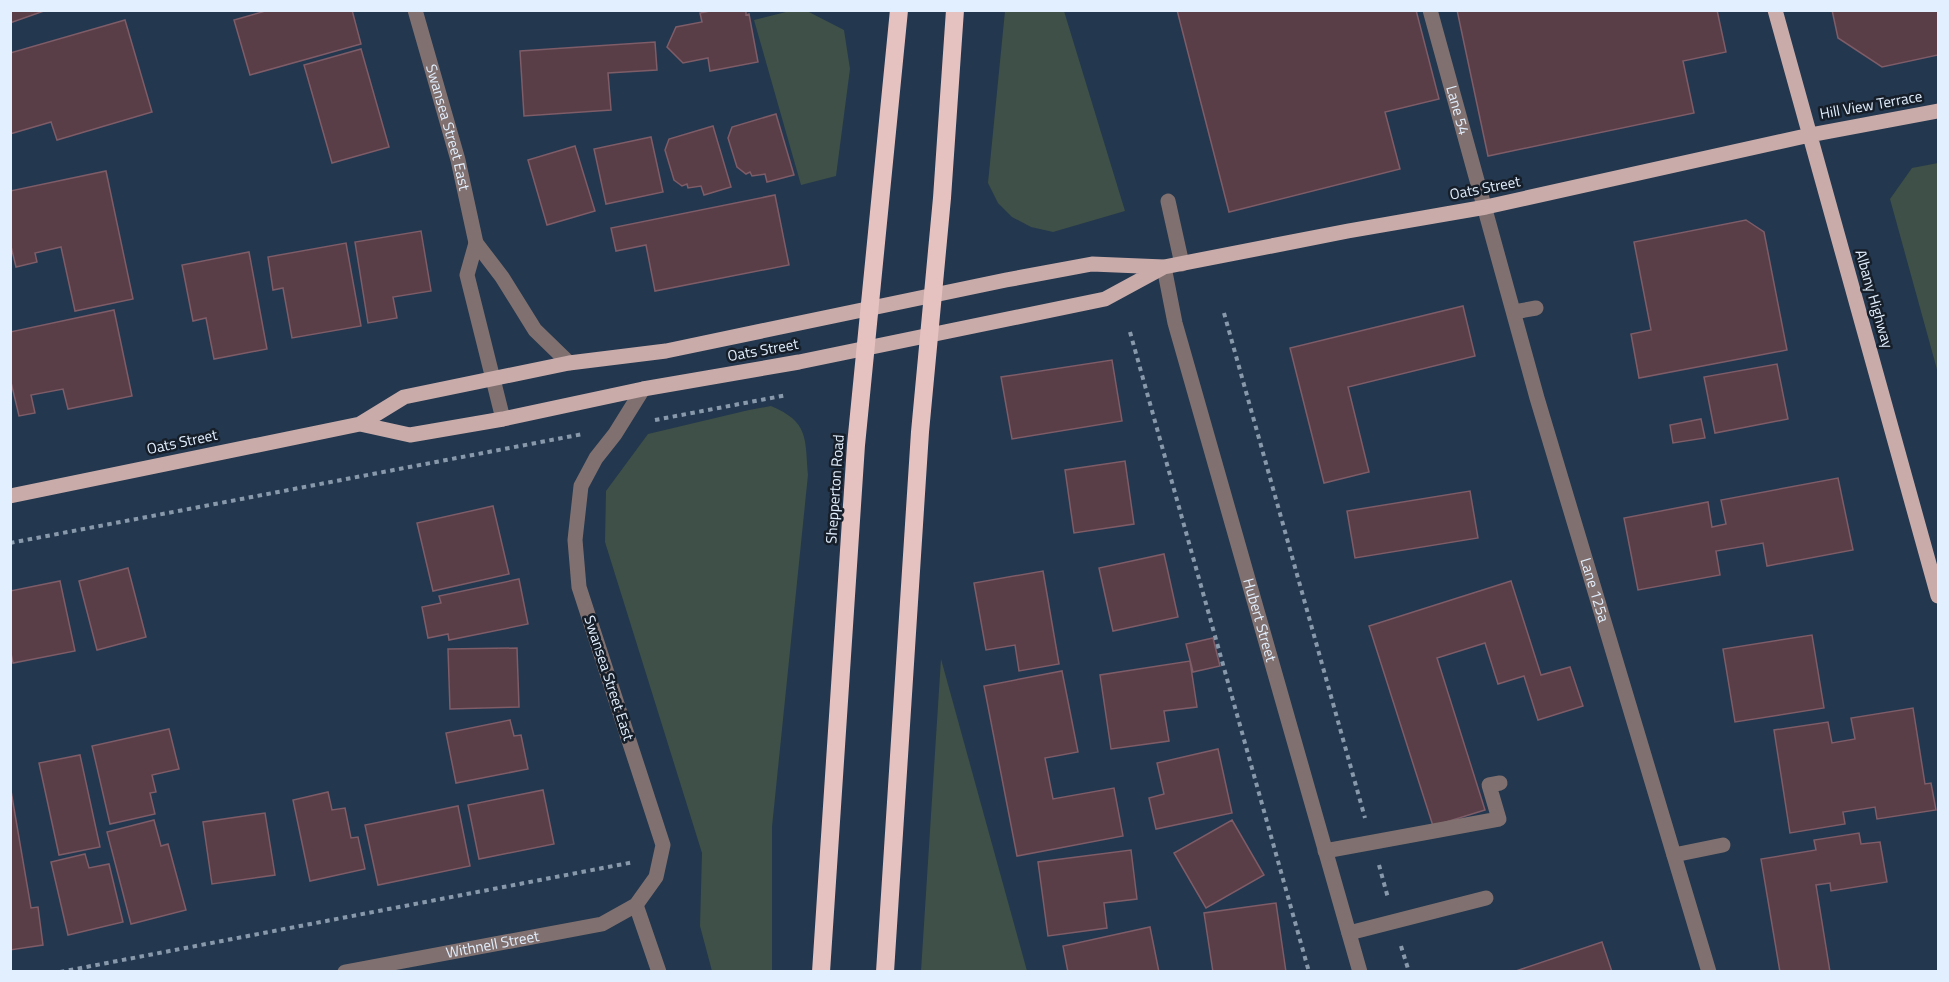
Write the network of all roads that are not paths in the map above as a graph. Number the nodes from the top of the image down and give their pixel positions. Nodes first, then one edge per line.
1 (415, 10) edge
2 (899, 10) edge
3 (955, 10) edge
4 (1430, 10) edge
5 (1775, 10) edge
6 (1938, 111) edge
7 (1810, 135) junction
8 (1168, 201) dead end
9 (1486, 207) junction
10 (476, 243) junction
11 (1182, 264) junction
12 (1164, 267) junction
13 (932, 295) junction
14 (1536, 308) dead end
15 (869, 310) junction
16 (1514, 312) junction
17 (928, 335) junction
18 (866, 348) junction
19 (569, 363) junction
20 (493, 380) junction
21 (644, 389) junction
22 (503, 418) junction
23 (360, 424) junction
24 (10, 496) edge
25 (1938, 596) edge
26 (1500, 783) dead end
27 (1723, 845) dead end
28 (1325, 851) junction
29 (1674, 855) junction
30 (1486, 898) dead end
31 (636, 904) junction
32 (1349, 933) junction
33 (345, 972) edge
34 (659, 972) edge
35 (821, 972) edge
36 (885, 972) edge
37 (1360, 972) edge
38 (1709, 972) edge

1 - 10 street, Swansea Street East
2 - 15 highway, Shepperton Road
3 - 13 highway
4 - 9 street, Lane 54
5 - 7 main road, Albany Highway
6 - 7 main road, Hill View Terrace
7 - 9 main road, Oats Street
7 - 25 main road, Albany Highway
8 - 11 street
9 - 11 main road, Oats Street
9 - 16 street, Lane 125a
10 - 19 street, Swansea Street East
10 - 20 street, Swansea Street East
11 - 12 main road, Oats Street
12 - 13 main road, Oats Street
12 - 17 main road, Oats Street
12 - 28 street, Hubert Street
13 - 15 main road, Oats Street
13 - 17 highway
14 - 16 street
15 - 18 highway, Shepperton Road
15 - 19 main road, Oats Street
16 - 29 street, Lane 125a
17 - 18 main road, Oats Street
17 - 36 highway
18 - 21 main road, Oats Street
18 - 35 highway, Shepperton Road
19 - 20 main road, Oats Street
20 - 22 street, Swansea Street East
20 - 23 main road, Oats Street
21 - 22 main road, Oats Street
21 - 31 street, Swansea Street East
22 - 23 main road, Oats Street
23 - 24 main road, Oats Street
26 - 28 street
27 - 29 street
28 - 32 street, Hubert Street
29 - 38 street, Lane 125a
30 - 32 street
31 - 33 street, Withnell Street
31 - 34 street
32 - 37 street, Hubert Street

